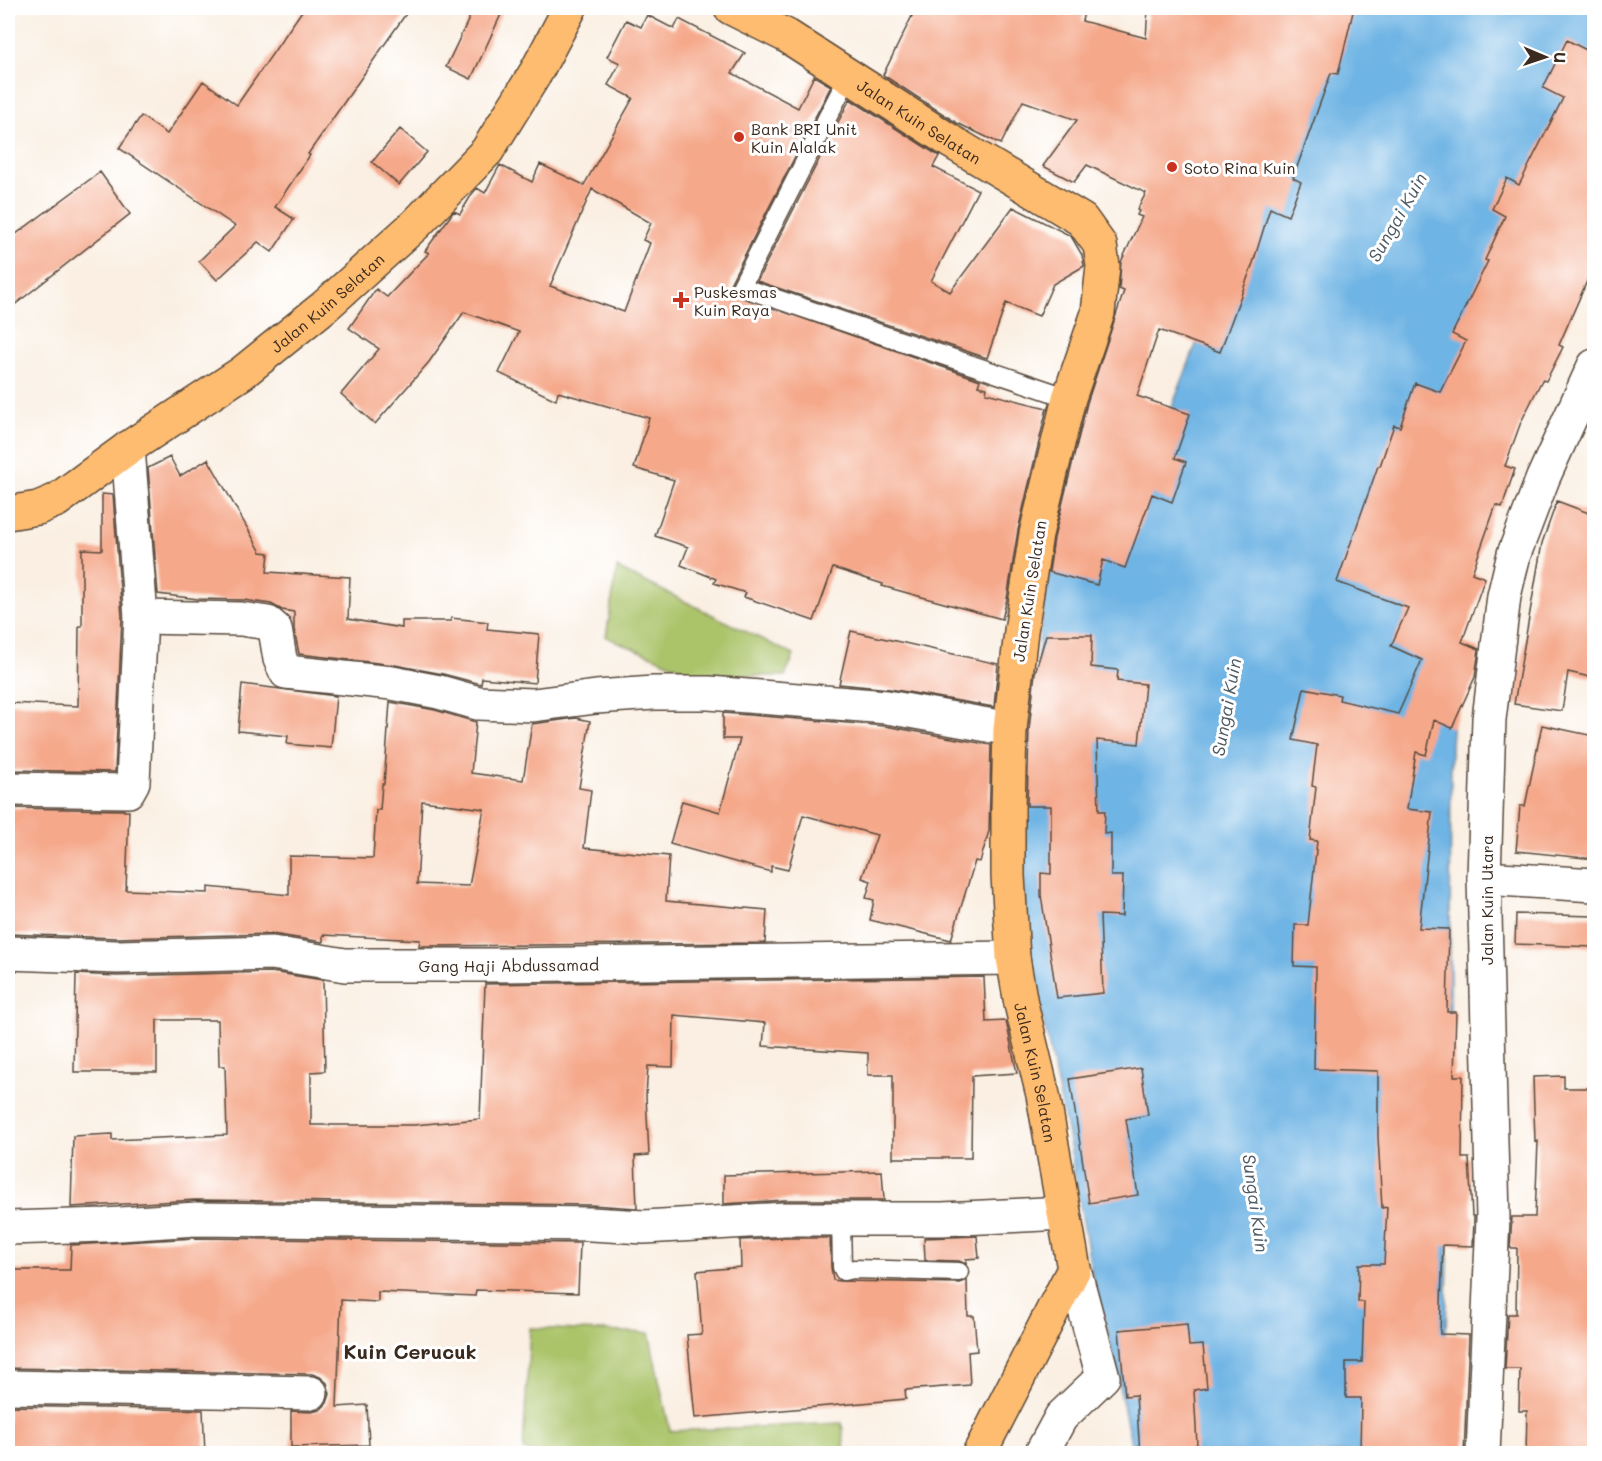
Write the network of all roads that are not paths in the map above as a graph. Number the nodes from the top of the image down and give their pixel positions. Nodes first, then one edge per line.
1 (570, 8) edge
2 (731, 8) edge
3 (849, 75) junction
4 (1594, 366) edge
5 (1069, 398) junction
6 (1588, 398) edge
7 (128, 448) junction
8 (8, 513) edge
9 (141, 617) junction
10 (1010, 729) junction
11 (8, 789) edge
12 (1484, 878) junction
13 (1594, 885) edge
14 (8, 953) edge
15 (1013, 958) junction
16 (1064, 1213) junction
17 (841, 1220) junction
18 (8, 1228) edge
19 (1074, 1269) junction
20 (959, 1272) dead end
21 (8, 1387) edge
22 (311, 1393) dead end
23 (979, 1454) edge
24 (1041, 1454) edge
25 (1483, 1454) edge

1 - 7 main road, Jalan Kuin Selatan
2 - 3 main road, Jalan Kuin Selatan
3 - 5 main road, Jalan Kuin Selatan
3 - 5 lane
4 - 6 street, Jalan Kuin Utara
5 - 10 main road, Jalan Kuin Selatan
6 - 12 street, Jalan Kuin Utara
7 - 8 main road, Jalan Kuin Selatan
7 - 9 street
9 - 10 street
9 - 11 street
10 - 15 main road, Jalan Kuin Selatan
12 - 13 street
12 - 25 street, Jalan Kuin Utara
14 - 15 street, Gang Haji Abdussamad
15 - 16 main road, Jalan Kuin Selatan
16 - 17 street
16 - 19 main road, Jalan Kuin Selatan
17 - 18 street
17 - 20 lane
19 - 23 main road
19 - 24 street, Jalan Kuin Selatan
21 - 22 street

